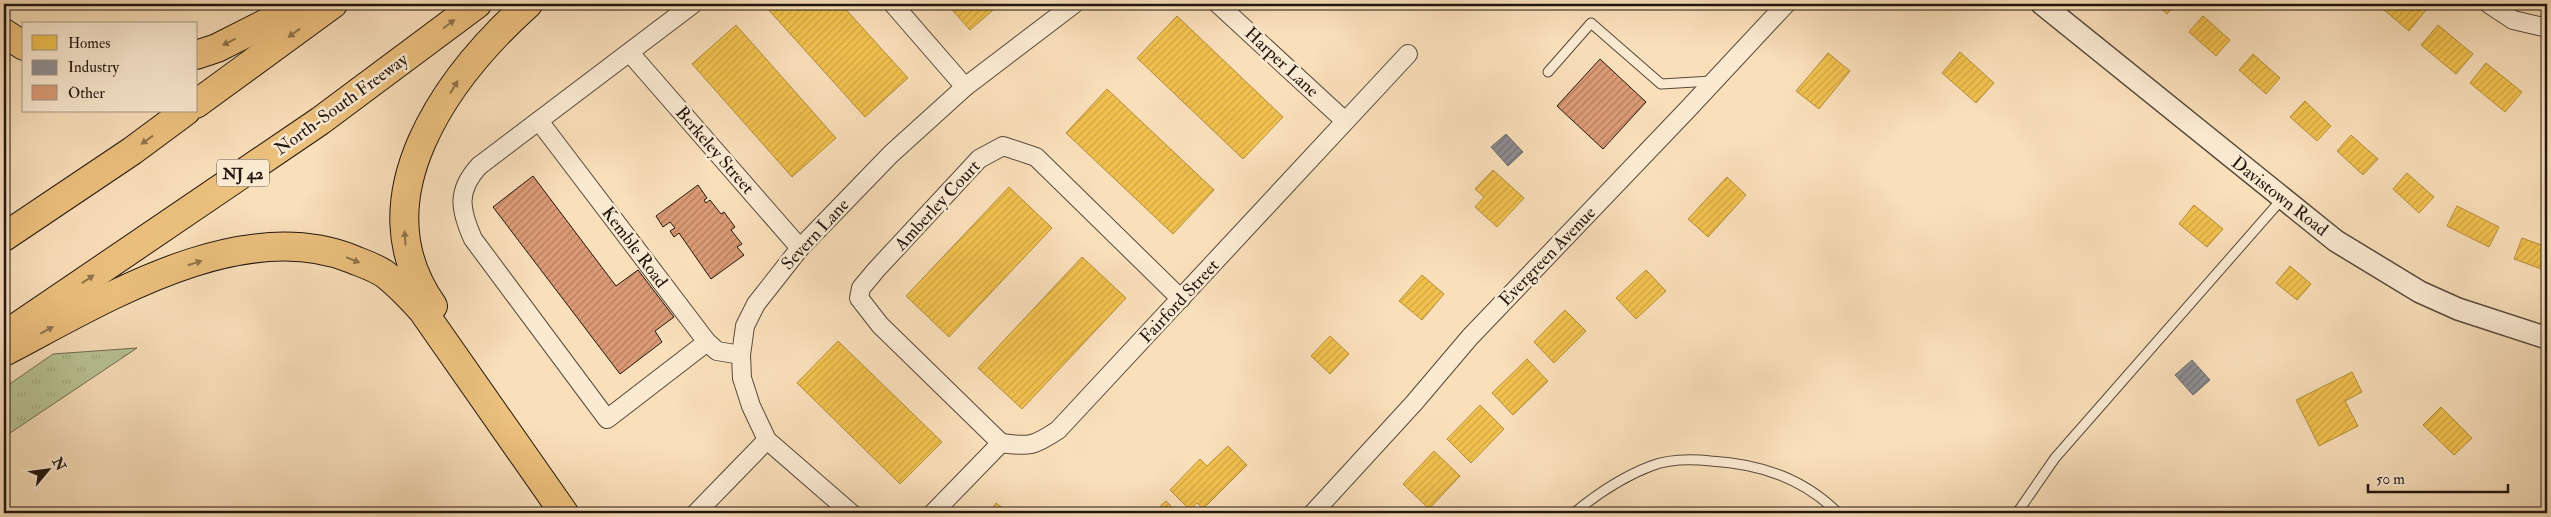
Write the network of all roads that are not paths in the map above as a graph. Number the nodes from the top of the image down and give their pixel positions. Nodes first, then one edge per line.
1 (304, 4) edge
2 (333, 4) edge
3 (477, 4) edge
4 (528, 4) edge
5 (693, 4) edge
6 (893, 4) edge
7 (1074, 4) edge
8 (1218, 4) edge
9 (1786, 4) edge
10 (2042, 4) edge
11 (2489, 4) edge
12 (2547, 28) edge
13 (4, 33) edge
14 (22, 45) edge
15 (198, 53) edge
16 (630, 53) junction
17 (1408, 54) dead end
18 (1548, 72) dead end
19 (1714, 81) junction
20 (965, 87) junction
21 (198, 103) edge
22 (185, 112) edge
23 (539, 120) junction
24 (1345, 121) junction
25 (2282, 199) junction
26 (4, 237) edge
27 (800, 248) junction
28 (1181, 299) junction
29 (4, 336) edge
30 (2547, 338) edge
31 (706, 342) junction
32 (4, 352) edge
33 (741, 354) junction
34 (767, 440) junction
35 (1001, 443) junction
36 (564, 513) edge
37 (580, 513) edge
38 (696, 513) edge
39 (852, 513) edge
40 (933, 513) edge
41 (1313, 513) edge
42 (1574, 513) edge
43 (1838, 513) edge
44 (2017, 513) edge

1 -> 15 highway
2 -> 21 highway
29 -> 3 highway, North-South Freeway / NJ 42
37 -> 4 highway
5 - 16 street
6 - 20 street
7 - 20 street, Severn Lane
8 - 24 street, Harper Lane
9 - 19 street, Evergreen Avenue
10 - 25 street, Davistown Road
11 - 12 street
13 - 14 highway
16 - 23 street
16 - 27 street, Berkeley Street
17 - 24 street, Fairford Street
18 - 19 lane
19 - 41 street, Evergreen Avenue
20 - 27 street, Severn Lane
22 -> 26 highway
23 - 31 street, Kemble Road
23 - 31 street
24 - 28 street, Fairford Street
25 - 30 street, Davistown Road
25 - 44 lane
27 - 33 street, Severn Lane
28 - 35 street, Fairford Street
28 - 35 street, Amberley Court
31 - 33 street, Kemble Road
32 -> 36 highway
33 - 34 street, Severn Lane
34 - 38 street
34 - 39 street, Severn Lane
35 - 40 street
42 - 43 lane

